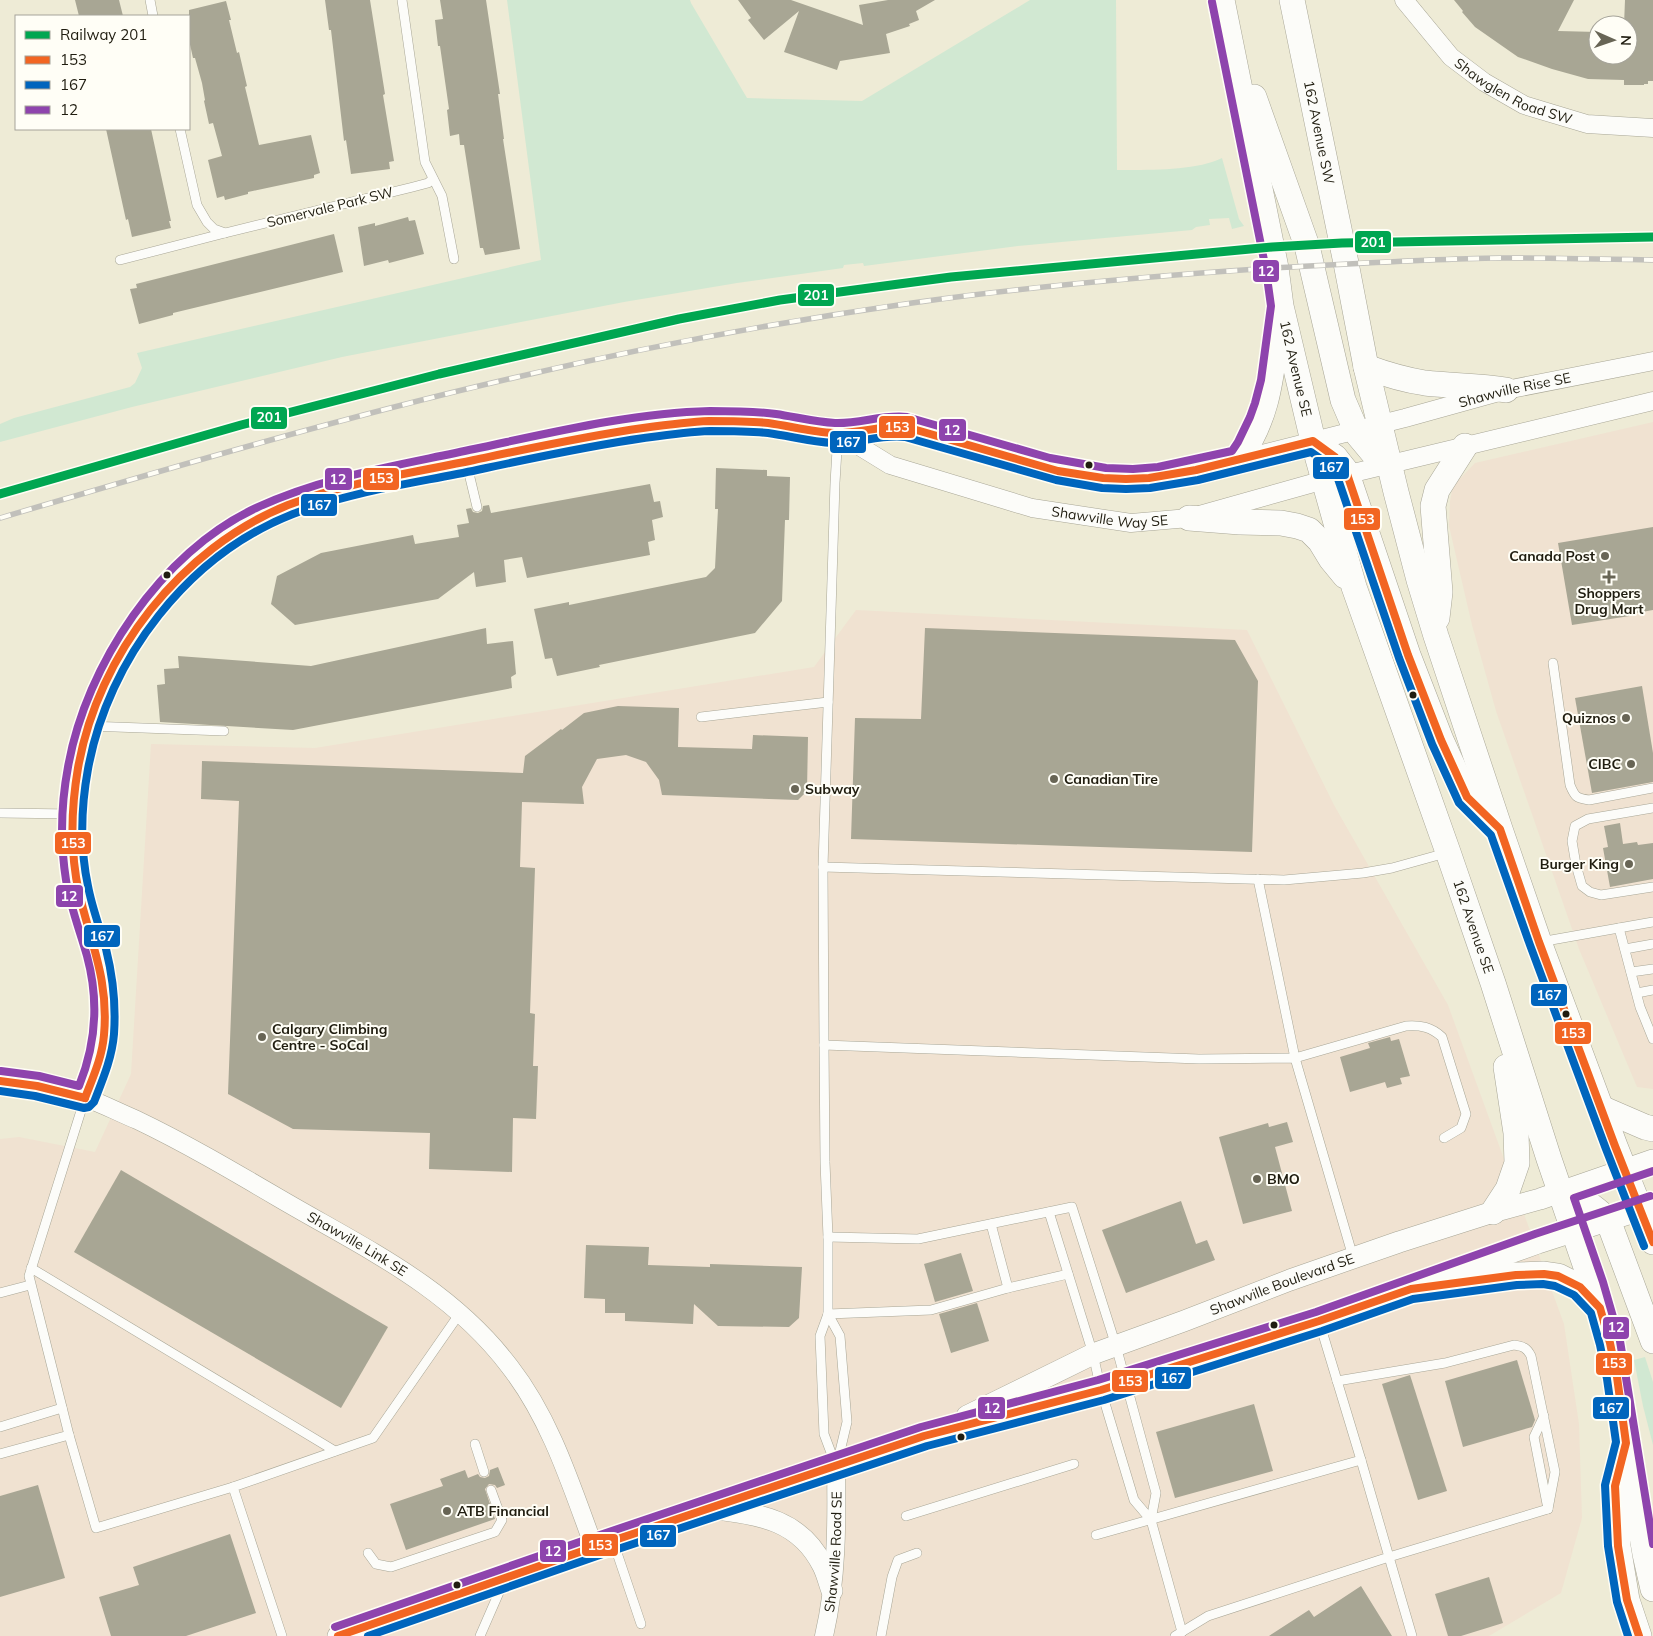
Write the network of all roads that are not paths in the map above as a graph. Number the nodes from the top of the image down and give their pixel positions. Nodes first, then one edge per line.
1 (150, 0) edge
2 (402, 0) edge
3 (1292, 0) edge
4 (1404, 0) edge
5 (1223, 7) edge
6 (153, 15) edge
7 (1653, 128) edge
8 (180, 130) edge
9 (433, 179) junction
10 (225, 233) junction
11 (454, 259) dead end
12 (120, 260) dead end
13 (1281, 306) junction
14 (1653, 361) edge
15 (1366, 367) junction
16 (1506, 390) junction
17 (1653, 402) edge
18 (1368, 427) junction
19 (838, 433) junction
20 (1313, 441) junction
21 (1465, 446) junction
22 (1238, 460) junction
23 (466, 462) junction
24 (1389, 464) junction
25 (1335, 477) junction
26 (477, 507) dead end
27 (1189, 518) junction
28 (1354, 587) junction
29 (1436, 636) junction
30 (1553, 663) dead end
31 (828, 702) junction
32 (701, 717) dead end
33 (88, 726) junction
34 (224, 731) dead end
35 (1653, 788) edge
36 (1653, 808) edge
37 (0, 813) edge
38 (73, 814) junction
39 (1500, 829) junction
40 (1448, 852) junction
41 (823, 868) junction
42 (1258, 879) junction
43 (1653, 887) edge
44 (1653, 922) edge
45 (1619, 928) junction
46 (1539, 942) junction
47 (1653, 944) edge
48 (1625, 949) junction
49 (1653, 969) edge
50 (1631, 972) junction
51 (1493, 983) junction
52 (1653, 990) edge
53 (1637, 993) junction
54 (1651, 1026) edge
55 (1653, 1039) edge
56 (824, 1045) junction
57 (1295, 1058) junction
58 (0, 1081) edge
59 (85, 1098) junction
60 (1601, 1108) junction
61 (1653, 1129) edge
62 (1444, 1138) dead end
63 (1653, 1160) edge
64 (1624, 1170) junction
65 (1561, 1192) junction
66 (1646, 1208) edge
67 (1049, 1212) junction
68 (1493, 1212) junction
69 (1608, 1220) junction
70 (992, 1224) junction
71 (1574, 1232) junction
72 (828, 1236) junction
73 (1653, 1242) edge
74 (1353, 1258) junction
75 (31, 1268) junction
76 (1068, 1274) junction
77 (30, 1285) junction
78 (1008, 1288) junction
79 (1411, 1289) junction
80 (0, 1293) edge
81 (1600, 1308) junction
82 (460, 1313) junction
83 (828, 1314) junction
84 (1319, 1321) junction
85 (1653, 1341) edge
86 (1116, 1346) junction
87 (1093, 1354) junction
88 (1337, 1381) junction
89 (1125, 1382) junction
90 (1101, 1390) junction
91 (62, 1408) junction
92 (1544, 1416) junction
93 (0, 1427) edge
94 (69, 1435) junction
95 (924, 1436) junction
96 (1626, 1443) junction
97 (476, 1444) dead end
98 (336, 1451) junction
99 (0, 1454) edge
100 (1362, 1460) junction
101 (1074, 1464) dead end
102 (836, 1466) junction
103 (484, 1472) dead end
104 (233, 1487) junction
105 (491, 1490) dead end
106 (710, 1508) junction
107 (1548, 1509) junction
108 (906, 1516) dead end
109 (1151, 1520) junction
110 (1096, 1535) dead end
111 (604, 1544) junction
112 (917, 1553) dead end
113 (368, 1554) dead end
114 (1389, 1557) junction
115 (506, 1578) junction
116 (1653, 1589) edge
117 (832, 1591) junction
118 (640, 1624) dead end
119 (1178, 1634) edge
120 (282, 1636) edge
121 (338, 1636) edge
122 (480, 1636) edge
123 (824, 1636) edge
124 (881, 1636) edge
125 (1412, 1636) edge
126 (1639, 1636) edge

1 - 6 lane
2 - 9 lane
3 - 15 main road, 162 Avenue SW
4 - 7 street, Shawglen Road SW
5 - 13 main road, 162 Avenue SE
5 - 18 main road
8 - 10 lane
9 - 10 lane, Somervale Park SW
9 - 11 lane
10 - 12 lane, Somervale Park SW
13 - 20 main road, 162 Avenue SE
13 - 22 main road
14 - 16 street, Shawville Rise SE
15 - 16 main road
15 - 18 main road
16 - 18 street, Shawville Rise SE
17 - 21 street
18 - 20 street, Shawville Way SE
18 - 24 main road
19 - 22 street, Shawville Way SE
19 - 23 street, Shawville Way SE
19 - 27 street, Shawville Way SE
19 - 31 lane
20 - 22 street, Shawville Way SE
20 - 25 main road
21 - 24 street
21 - 29 main road
23 - 26 lane
23 - 33 street, Shawville Way SE
24 - 25 street, Shawville Way SE
24 - 29 main road
25 - 27 street, Shawville Way SE
25 - 28 main road, 162 Avenue SE
25 - 39 main road
27 - 28 main road
28 - 40 main road, 162 Avenue SE
29 - 39 main road
30 - 35 lane
31 - 32 lane
31 - 41 lane
33 - 34 lane
33 - 38 street, Shawville Way SE
36 - 43 lane
37 - 38 lane
38 - 59 street, Shawville Way SE
39 - 46 main road
40 - 42 lane
40 - 51 main road, 162 Avenue SE
41 - 42 lane
41 - 56 lane
42 - 57 lane
44 - 45 lane
45 - 46 lane
45 - 48 lane
46 - 60 main road
47 - 48 lane
48 - 50 lane
49 - 50 lane
50 - 53 lane
51 - 65 main road, 162 Avenue SE
51 - 68 main road
52 - 53 lane
53 - 54 lane
54 - 55 lane
56 - 57 lane
56 - 72 lane
57 - 62 lane
57 - 74 lane
58 - 59 street, Shawville Link SE
59 - 75 lane
59 - 82 street, Shawville Link SE
60 - 61 main road
60 - 64 main road
63 - 64 street, Shawville Boulevard SE
64 - 65 street, Shawville Boulevard SE
64 - 66 main road
65 - 68 street, Shawville Boulevard SE
65 - 69 main road
65 - 71 main road, 162 Avenue SE
66 - 69 street, Shawville Boulevard SE
66 - 73 main road
67 - 70 lane
67 - 76 lane
67 - 86 lane
68 - 74 street, Shawville Boulevard SE
69 - 71 street, Shawville Boulevard SE
69 - 85 main road
70 - 72 lane
70 - 78 lane
71 - 79 street, Shawville Boulevard SE
71 - 81 main road, 162 Avenue SE
72 - 83 lane
74 - 86 street, Shawville Boulevard SE
75 - 77 lane
75 - 98 lane
76 - 78 lane
76 - 87 lane
77 - 80 lane
77 - 91 lane
78 - 83 lane
79 - 81 main road
79 - 84 street, Shawville Boulevard SE
81 - 96 main road, 162 Avenue SE
82 - 98 lane
82 - 111 street, Shawville Link SE
83 - 102 lane
83 - 102 lane
84 - 88 lane
84 - 89 street, Shawville Boulevard SE
86 - 87 street, Shawville Boulevard SE
86 - 89 lane
87 - 90 lane
87 - 95 street, Shawville Boulevard SE
88 - 92 lane
88 - 100 lane
89 - 90 street, Shawville Boulevard SE
89 - 109 lane
90 - 95 street, Shawville Boulevard SE
90 - 109 lane
91 - 93 lane
91 - 94 lane
92 - 107 lane
92 - 107 lane
94 - 99 lane
94 - 104 lane
95 - 102 street, Shawville Boulevard SE
96 - 116 main road, 162 Avenue SE
96 - 126 main road
97 - 103 lane
98 - 104 lane
100 - 109 lane
100 - 114 lane
101 - 108 lane
102 - 106 street, Shawville Boulevard SE
102 - 117 street, Shawville Road SE
104 - 120 lane
105 - 113 lane
106 - 111 street, Shawville Boulevard SE
106 - 117 street
107 - 114 lane
109 - 110 lane
109 - 119 lane
111 - 115 street, Shawville Boulevard SE
111 - 118 lane
112 - 124 lane
114 - 119 lane
114 - 125 lane
115 - 121 street, Shawville Boulevard SE
115 - 122 lane
117 - 123 street, Shawville Road SE

